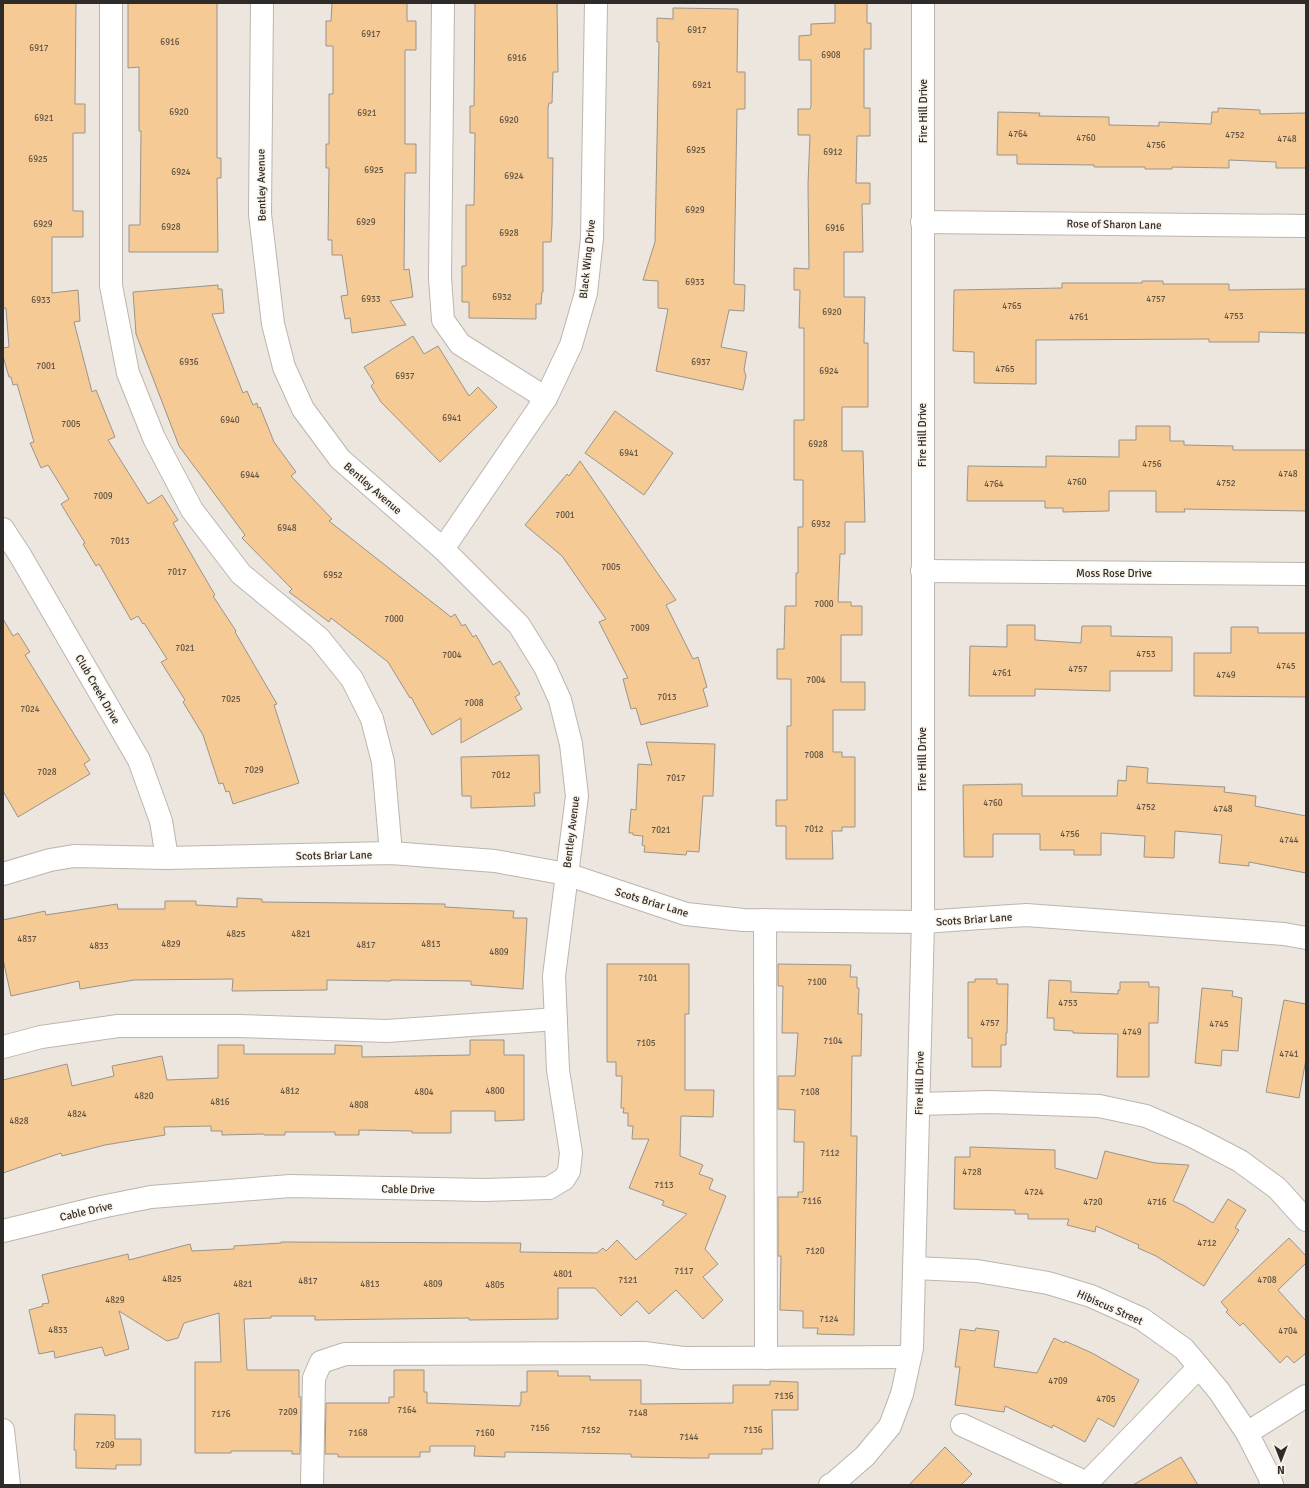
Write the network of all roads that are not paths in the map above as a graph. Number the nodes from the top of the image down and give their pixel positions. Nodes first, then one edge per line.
1 (111, 3) edge
2 (262, 3) edge
3 (443, 3) edge
4 (596, 3) edge
5 (923, 3) edge
6 (922, 222) junction
7 (1306, 226) edge
8 (546, 398) junction
9 (3, 529) edge
10 (443, 549) junction
11 (922, 571) junction
12 (1306, 574) edge
13 (391, 853) junction
14 (167, 858) junction
15 (3, 874) edge
16 (566, 874) junction
17 (765, 920) junction
18 (923, 922) junction
19 (560, 930) joint
20 (1306, 938) edge
21 (556, 1019) junction
22 (3, 1047) edge
23 (919, 1104) junction
24 (1306, 1220) edge
25 (3, 1231) edge
26 (915, 1268) junction
27 (910, 1357) junction
28 (766, 1358) junction
29 (1199, 1367) junction
30 (1306, 1396) edge
31 (962, 1425) dead end
32 (3, 1430) edge
33 (1247, 1433) junction
34 (1086, 1484) edge
35 (9, 1485) edge
36 (312, 1485) edge
37 (830, 1485) edge
38 (1272, 1485) edge

1 - 13 street
2 - 10 street, Bentley Avenue
3 - 8 street
4 - 8 street, Black Wing Drive
5 - 6 street, Fire Hill Drive
6 - 7 street, Rose of Sharon Lane
6 - 11 street, Fire Hill Drive
8 - 10 street, Black Wing Drive
9 - 14 street, Club Creek Drive
10 - 16 street, Bentley Avenue
11 - 12 street, Moss Rose Drive
11 - 18 street, Fire Hill Drive
13 - 14 street, Scots Briar Lane
13 - 16 street, Scots Briar Lane
14 - 15 street, Scots Briar Lane
16 - 17 street, Scots Briar Lane
16 - 19 street, Bentley Avenue
17 - 18 street, Scots Briar Lane
17 - 28 street
18 - 20 street, Scots Briar Lane
18 - 23 street, Fire Hill Drive
19 - 21 street, Cable Drive
21 - 22 street
21 - 25 street, Cable Drive
23 - 24 street
23 - 26 street, Fire Hill Drive
26 - 27 street, Fire Hill Drive
26 - 29 street, Hibiscus Street
27 - 28 street
27 - 37 street, Fire Hill Drive
28 - 36 street
29 - 33 street, Hibiscus Street
29 - 34 street
30 - 33 street
31 - 34 street
32 - 35 street
33 - 38 street, Hibiscus Street

